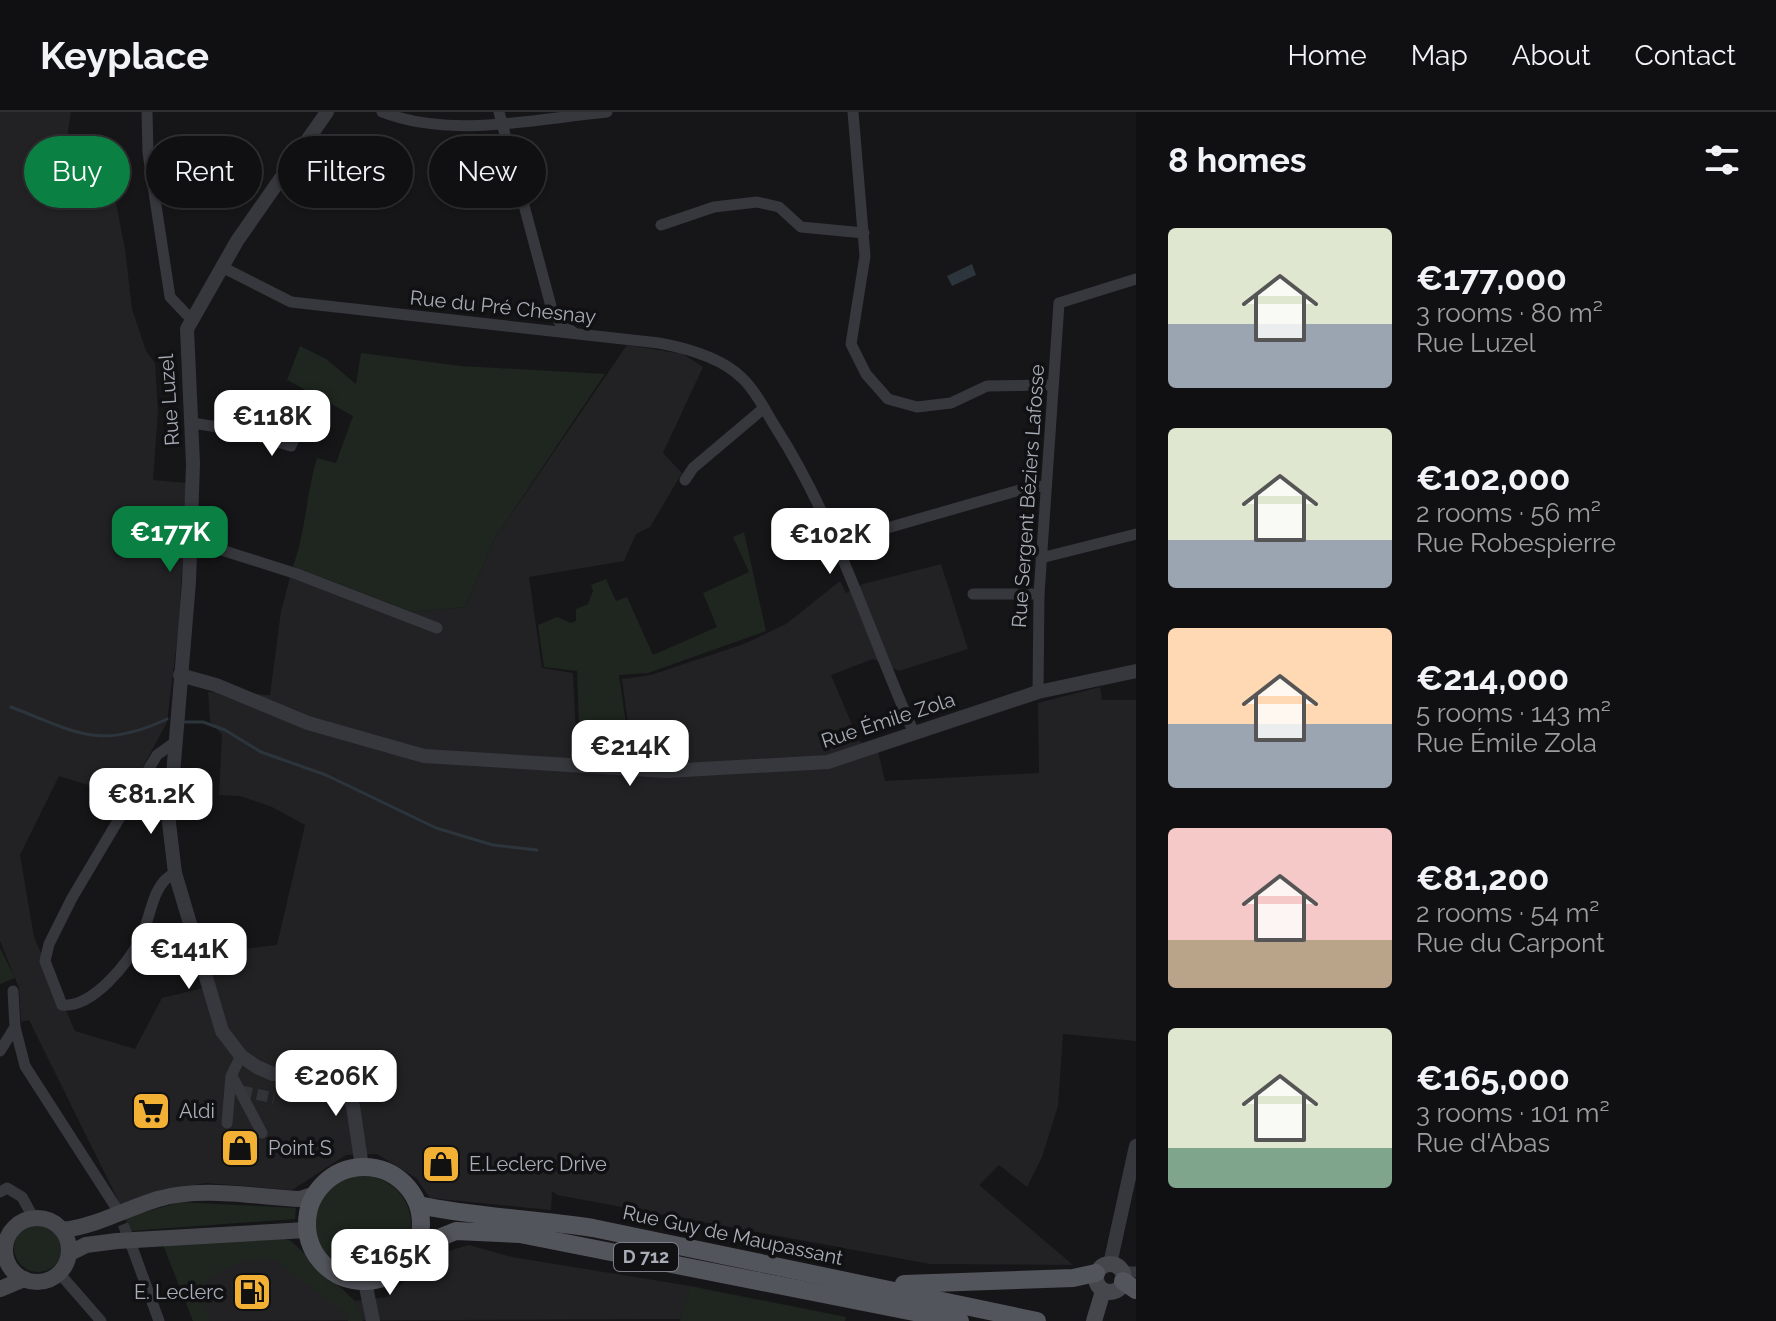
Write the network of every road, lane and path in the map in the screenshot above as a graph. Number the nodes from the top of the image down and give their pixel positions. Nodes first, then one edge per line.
1 (147, 112) edge
2 (327, 112) edge
3 (382, 112) edge
4 (607, 112) edge
5 (853, 112) edge
6 (500, 117) edge
7 (661, 225) dead end
8 (864, 233) junction
9 (222, 267) junction
10 (1136, 279) edge
11 (191, 319) junction
12 (576, 334) junction
13 (1052, 385) junction
14 (309, 408) dead end
15 (764, 408) junction
16 (192, 423) junction
17 (685, 480) dead end
18 (1046, 486) junction
19 (1136, 534) edge
20 (190, 540) junction
21 (835, 543) junction
22 (1041, 558) junction
23 (973, 594) dead end
24 (1039, 594) junction
25 (437, 628) dead end
26 (1136, 671) edge
27 (180, 675) junction
28 (1038, 692) junction
29 (914, 733) junction
30 (174, 743) junction
31 (175, 873) junction
32 (13, 991) dead end
33 (15, 1027) junction
34 (0, 1051) edge
35 (241, 1056) junction
36 (231, 1076) junction
37 (227, 1123) dead end
38 (262, 1133) dead end
39 (1136, 1146) edge
40 (362, 1167) junction
41 (0, 1192) edge
42 (315, 1194) junction
43 (418, 1205) junction
44 (117, 1209) tunnel mouth
45 (33, 1217) junction
46 (6, 1228) edge
47 (63, 1230) junction
48 (306, 1230) junction
49 (132, 1247) tunnel mouth
50 (416, 1247) junction
51 (4, 1252) edge
52 (70, 1253) junction
53 (60, 1274) junction
54 (828, 1278) junction
55 (1118, 1278) edge
56 (24, 1279) junction
57 (365, 1282) junction
58 (0, 1283) edge
59 (0, 1289) edge
60 (877, 1303) junction
61 (1094, 1320) edge
62 (101, 1321) edge
63 (159, 1321) edge
64 (373, 1321) edge
65 (904, 1321) edge
66 (960, 1321) edge
67 (1037, 1321) edge

1 - 11 street
2 - 9 street, Rue Luzel
3 - 6 street
4 - 6 street
5 - 8 street
6 - 12 street
7 - 8 street
8 - 13 street
9 - 11 street, Rue Luzel
9 - 12 street, Rue du Pré Chesnay
10 - 13 street, Rue Sergent Béziers Lafosse
11 - 16 street, Rue Luzel
12 - 15 street, Rue du Pré Chesnay
13 - 18 street, Rue Sergent Béziers Lafosse
14 - 16 street
15 - 17 street
15 - 21 street, Rue du Pré Chesnay
16 - 20 street, Rue Luzel
18 - 21 street
18 - 22 street, Rue Sergent Béziers Lafosse
19 - 22 street
20 - 25 street
20 - 27 street, Rue Luzel
21 - 29 street, Rue du Pré Chesnay
22 - 24 street, Rue Sergent Béziers Lafosse
23 - 24 street
24 - 28 street, Rue Sergent Béziers Lafosse
26 - 28 street, Rue Émile Zola
27 - 29 street, Rue Émile Zola
27 - 30 street, Rue Luzel
28 - 29 street, Rue Émile Zola
30 - 31 street, Rue Luzel
30 - 31 street
31 - 35 street, Rue Luzel
32 - 33 street
33 - 34 street
33 - 44 street
35 - 36 street
35 - 40 street
36 - 37 street
36 - 38 street
39 - 55 street
40 - 42 main road
40 - 43 main road
41 - 45 street
42 - 47 main road
42 - 48 main road
43 - 50 main road
43 - 54 main road, Rue Guy de Maupassant / D 712
45 - 46 main road
45 - 47 main road
46 - 51 main road
47 - 52 main road
48 - 52 main road
48 - 57 main road
49 - 63 street
50 - 57 main road
50 - 60 main road, Rue Guy de Maupassant / D 712
51 - 56 main road
51 - 58 main road
52 - 53 main road
53 - 56 main road
53 - 62 street
54 - 55 main road
54 - 67 main road, Rue Guy de Maupassant / D 712
55 - 61 main road
56 - 59 main road
57 - 64 street
60 - 65 main road
60 - 66 main road, Rue Guy de Maupassant / D 712

